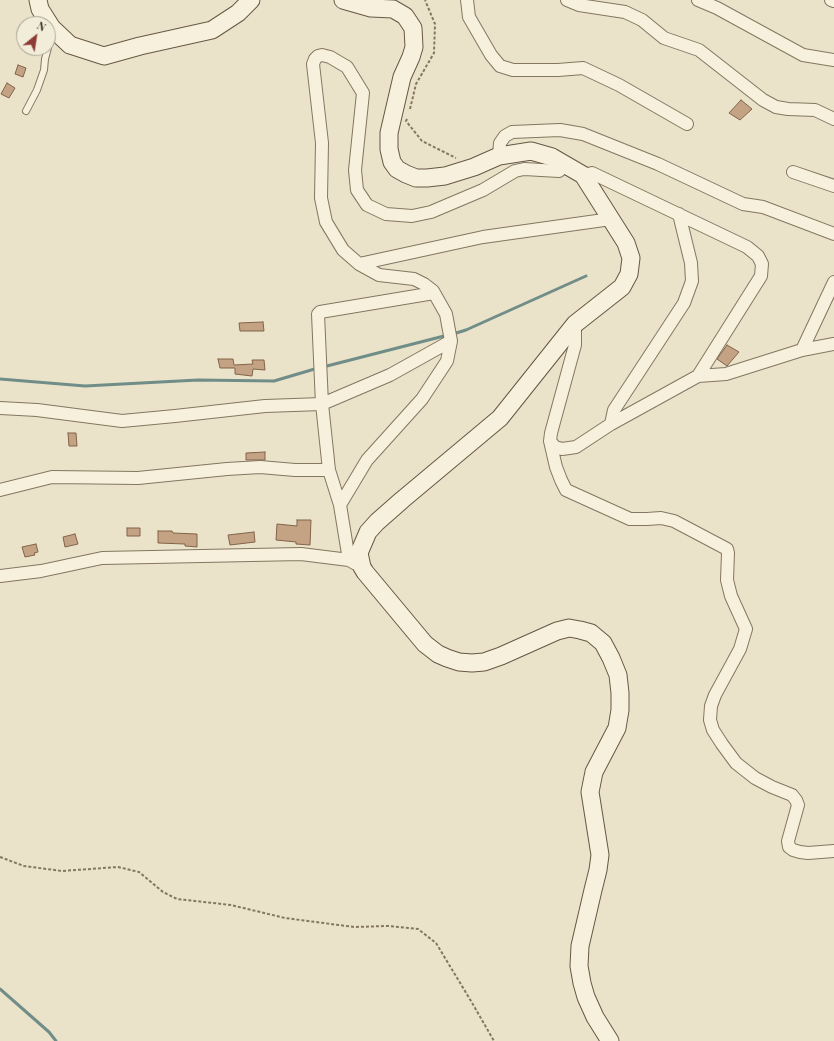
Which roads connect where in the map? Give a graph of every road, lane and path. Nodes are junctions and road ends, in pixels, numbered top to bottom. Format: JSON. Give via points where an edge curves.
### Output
{"nodes":[{"id":1,"x":38,"y":0,"type":"edge"},
{"id":2,"x":251,"y":0,"type":"edge"},
{"id":3,"x":343,"y":0,"type":"edge"},
{"id":4,"x":425,"y":0,"type":"edge"},
{"id":5,"x":467,"y":0,"type":"edge"},
{"id":6,"x":567,"y":0,"type":"edge"},
{"id":7,"x":698,"y":0,"type":"edge"},
{"id":8,"x":831,"y":0,"type":"edge"},
{"id":9,"x":834,"y":2,"type":"edge"},
{"id":10,"x":44,"y":16,"type":"edge"},
{"id":11,"x":56,"y":32,"type":"edge"},
{"id":12,"x":46,"y":56,"type":"edge"},
{"id":13,"x":834,"y":60,"type":"edge"},
{"id":14,"x":26,"y":111,"type":"dead end"},
{"id":15,"x":834,"y":118,"type":"edge"},
{"id":16,"x":687,"y":124,"type":"dead end"},
{"id":17,"x":499,"y":156,"type":"junction"},
{"id":18,"x":565,"y":164,"type":"junction"},
{"id":19,"x":474,"y":167,"type":"junction"},
{"id":20,"x":793,"y":172,"type":"dead end"},
{"id":21,"x":583,"y":175,"type":"junction"},
{"id":22,"x":834,"y":186,"type":"edge"},
{"id":23,"x":679,"y":214,"type":"junction"},
{"id":24,"x":611,"y":219,"type":"junction"},
{"id":25,"x":834,"y":234,"type":"edge"},
{"id":26,"x":359,"y":264,"type":"junction"},
{"id":27,"x":834,"y":282,"type":"edge"},
{"id":28,"x":434,"y":293,"type":"junction"},
{"id":29,"x":575,"y":324,"type":"junction"},
{"id":30,"x":451,"y":341,"type":"junction"},
{"id":31,"x":834,"y":344,"type":"edge"},
{"id":32,"x":802,"y":350,"type":"junction"},
{"id":33,"x":698,"y":376,"type":"junction"},
{"id":34,"x":322,"y":404,"type":"junction"},
{"id":35,"x":0,"y":408,"type":"edge"},
{"id":36,"x":611,"y":424,"type":"junction"},
{"id":37,"x":550,"y":441,"type":"junction"},
{"id":38,"x":330,"y":470,"type":"junction"},
{"id":39,"x":0,"y":490,"type":"edge"},
{"id":40,"x":340,"y":505,"type":"junction"},
{"id":41,"x":355,"y":564,"type":"junction"},
{"id":42,"x":0,"y":576,"type":"edge"},
{"id":43,"x":834,"y":851,"type":"edge"},
{"id":44,"x":0,"y":857,"type":"edge"},
{"id":45,"x":494,"y":1041,"type":"edge"},
{"id":46,"x":610,"y":1041,"type":"edge"}],
"edges":[{"from":1,"to":10,"type":"main road"},
{"from":2,"to":11,"type":"main road","via":[[238,14],[212,30],[104,56],[70,46]]},
{"from":3,"to":19,"type":"main road","via":[[371,8],[393,9],[406,16],[413,28],[414,47],[402,77],[389,133],[388,149],[397,169],[416,178],[445,176]]},
{"from":4,"to":19,"type":"path","via":[[434,24],[434,53],[416,84],[406,121],[422,141]]},
{"from":5,"to":16,"type":"street","via":[[469,17],[500,66],[512,70],[583,68],[619,85]]},
{"from":6,"to":15,"type":"street","via":[[579,5],[625,12],[642,20],[664,38],[699,50],[763,100],[776,107],[815,110]]},
{"from":7,"to":13,"type":"street","via":[[803,55]]},
{"from":8,"to":9,"type":"street"},
{"from":12,"to":14,"type":"lane","via":[[38,90]]},
{"from":17,"to":18,"type":"main road","via":[[531,151],[552,156]]},
{"from":17,"to":19,"type":"main road"},
{"from":17,"to":25,"type":"street","via":[[500,143],[512,132],[560,130],[583,134],[658,164],[743,204],[763,207]]},
{"from":18,"to":21,"type":"main road"},
{"from":18,"to":26,"type":"street","via":[[559,171],[515,171],[483,190],[431,212],[412,216],[386,214],[367,205],[358,190],[355,170],[363,93],[347,67],[330,57],[318,56],[313,64],[322,144],[321,198],[326,222],[343,250]]},
{"from":20,"to":22,"type":"street"},
{"from":21,"to":23,"type":"street","via":[[592,173]]},
{"from":21,"to":24,"type":"main road"},
{"from":23,"to":33,"type":"street","via":[[747,247],[758,256],[762,264],[761,276]]},
{"from":23,"to":36,"type":"street","via":[[691,263],[692,281],[684,303],[614,410]]},
{"from":24,"to":26,"type":"street","via":[[483,237]]},
{"from":24,"to":29,"type":"main road","via":[[626,243],[631,258],[629,274],[622,287]]},
{"from":26,"to":28,"type":"street","via":[[379,275],[414,280],[424,284]]},
{"from":27,"to":32,"type":"street"},
{"from":28,"to":30,"type":"street","via":[[446,314]]},
{"from":28,"to":34,"type":"street","via":[[320,312],[318,314]]},
{"from":29,"to":37,"type":"street","via":[[575,345]]},
{"from":29,"to":41,"type":"main road","via":[[500,418],[377,522],[368,532]]},
{"from":30,"to":34,"type":"street","via":[[390,375]]},
{"from":30,"to":40,"type":"street","via":[[447,361],[422,399],[367,460]]},
{"from":31,"to":32,"type":"street"},
{"from":32,"to":33,"type":"street","via":[[726,374]]},
{"from":33,"to":36,"type":"street"},
{"from":34,"to":35,"type":"street","via":[[265,406],[122,421]]},
{"from":34,"to":38,"type":"street"},
{"from":36,"to":37,"type":"street","via":[[576,447],[562,449],[555,447]]},
{"from":37,"to":43,"type":"street","via":[[556,467],[566,490],[630,519],[661,518],[674,521],[727,549],[727,580],[731,596],[746,629],[740,649],[711,706],[710,720],[713,730],[736,762],[755,778],[796,800],[798,806],[788,841],[789,847],[808,853]]},
{"from":38,"to":39,"type":"street","via":[[260,467],[138,478],[52,477]]},
{"from":38,"to":40,"type":"street"},
{"from":40,"to":41,"type":"street"},
{"from":41,"to":42,"type":"street","via":[[301,554],[102,558],[40,571]]},
{"from":41,"to":46,"type":"main road","via":[[365,572],[425,644],[438,654],[459,662],[484,662],[569,628],[591,633],[603,643],[618,675],[620,710],[617,728],[594,772],[590,792],[600,855],[580,946],[579,966],[586,997]]},
{"from":44,"to":45,"type":"path","via":[[24,866],[62,871],[118,867],[139,872],[163,892],[177,899],[231,905],[285,918],[354,928],[388,926],[418,929],[436,943]]}]}
